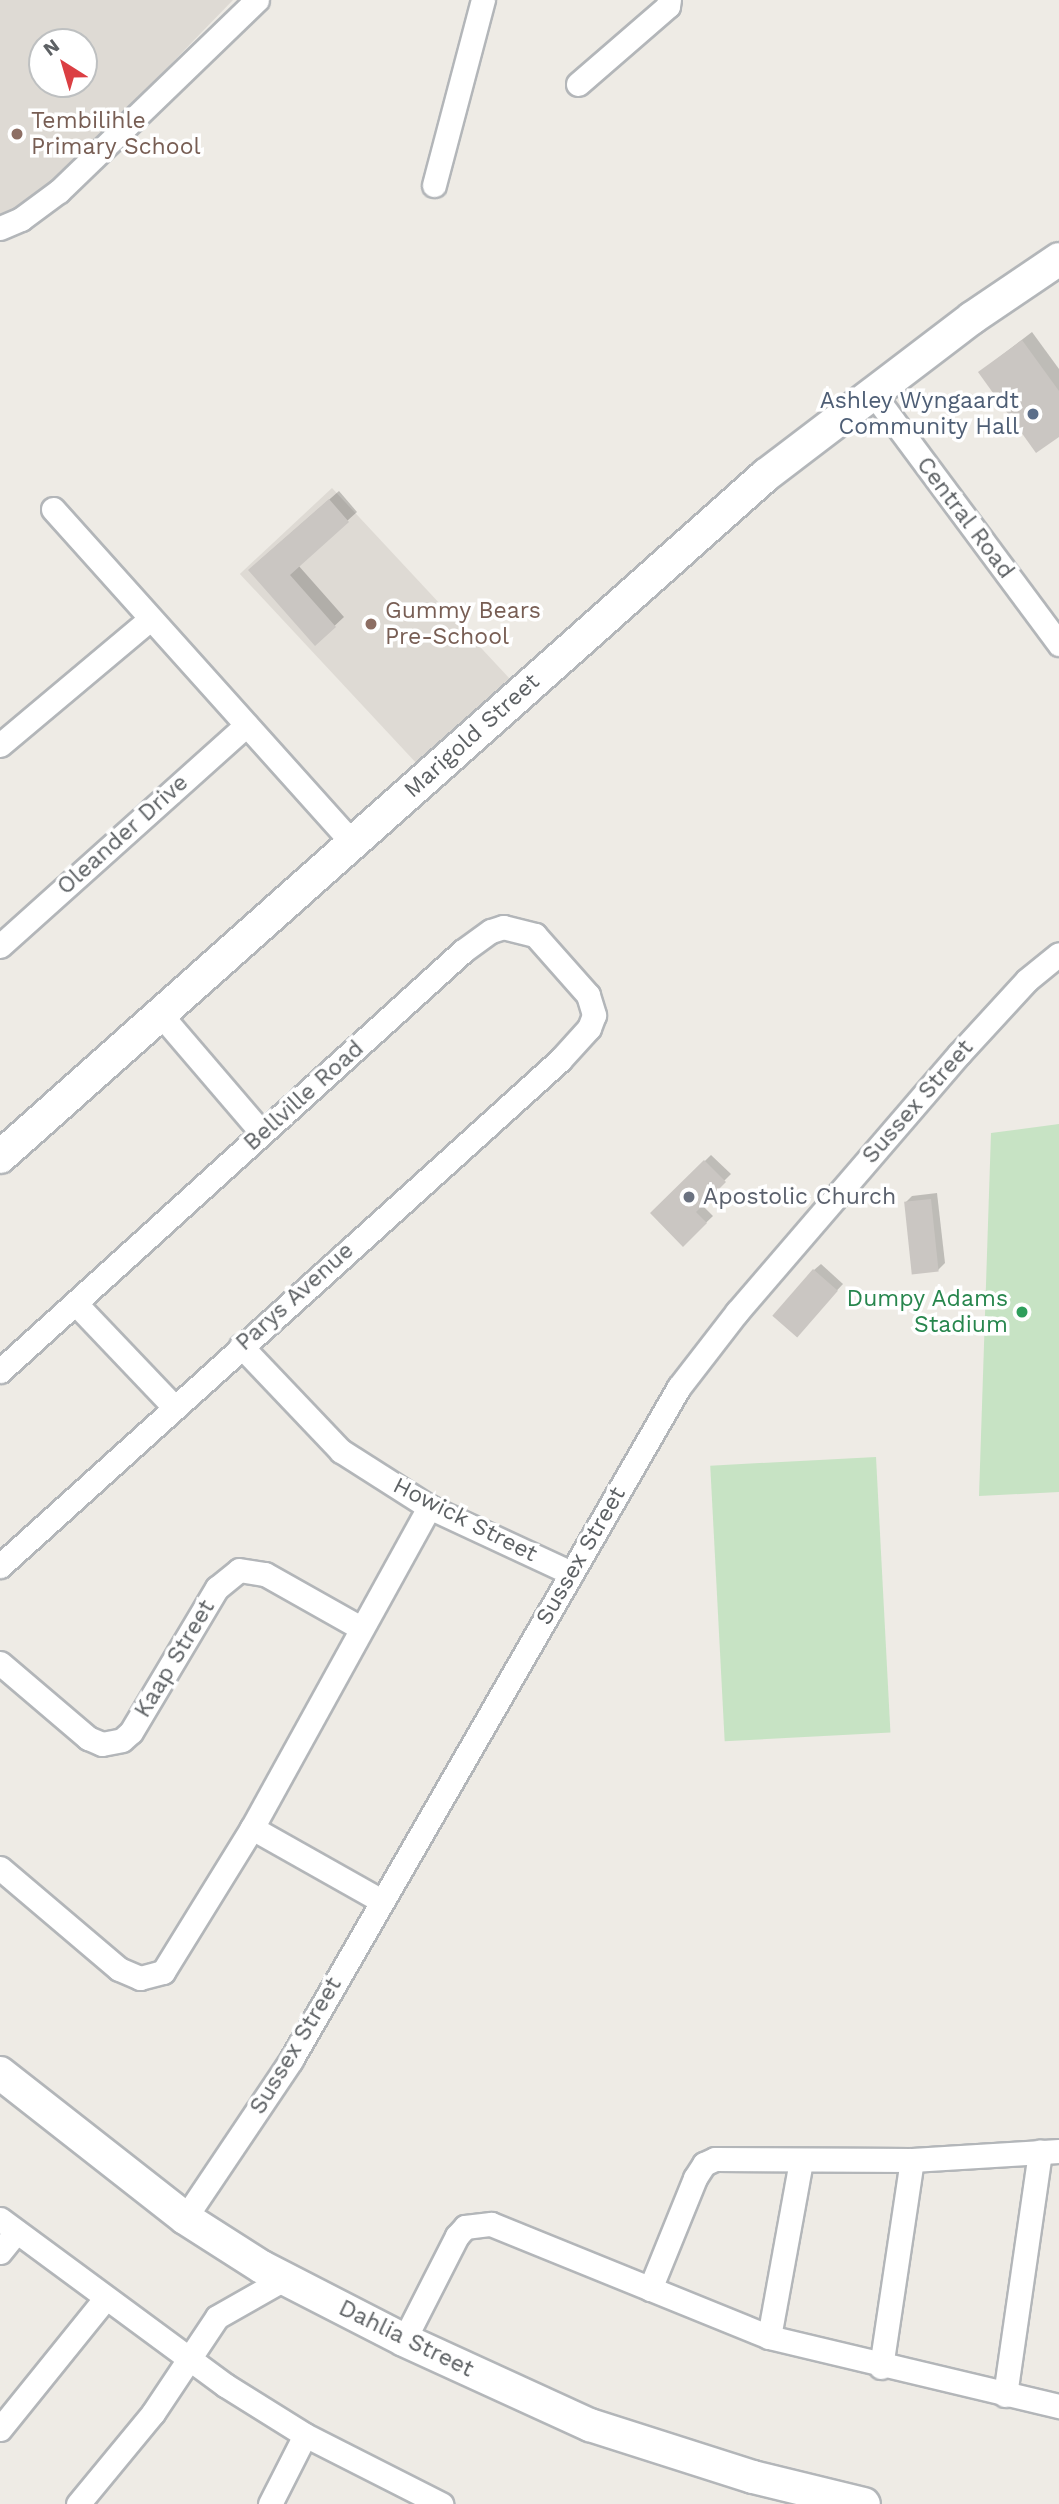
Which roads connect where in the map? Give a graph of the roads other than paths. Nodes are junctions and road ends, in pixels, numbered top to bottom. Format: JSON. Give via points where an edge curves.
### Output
{"nodes":[{"id":1,"x":257,"y":0,"type":"edge"},
{"id":2,"x":483,"y":0,"type":"edge"},
{"id":3,"x":669,"y":0,"type":"edge"},
{"id":4,"x":578,"y":84,"type":"dead end"},
{"id":5,"x":434,"y":185,"type":"dead end"},
{"id":6,"x":0,"y":228,"type":"edge"},
{"id":7,"x":1059,"y":259,"type":"edge"},
{"id":8,"x":872,"y":392,"type":"junction"},
{"id":9,"x":53,"y":509,"type":"dead end"},
{"id":10,"x":149,"y":620,"type":"junction"},
{"id":11,"x":1059,"y":643,"type":"edge"},
{"id":12,"x":246,"y":725,"type":"junction"},
{"id":13,"x":0,"y":745,"type":"edge"},
{"id":14,"x":353,"y":843,"type":"junction"},
{"id":15,"x":0,"y":946,"type":"edge"},
{"id":16,"x":1059,"y":954,"type":"edge"},
{"id":17,"x":162,"y":1015,"type":"junction"},
{"id":18,"x":589,"y":1027,"type":"joint"},
{"id":19,"x":262,"y":1133,"type":"junction"},
{"id":20,"x":2,"y":1149,"type":"edge"},
{"id":21,"x":76,"y":1304,"type":"junction"},
{"id":22,"x":241,"y":1346,"type":"junction"},
{"id":23,"x":0,"y":1371,"type":"edge"},
{"id":24,"x":173,"y":1406,"type":"junction"},
{"id":25,"x":429,"y":1507,"type":"junction"},
{"id":26,"x":0,"y":1566,"type":"edge"},
{"id":27,"x":570,"y":1573,"type":"junction"},
{"id":28,"x":361,"y":1628,"type":"junction"},
{"id":29,"x":0,"y":1663,"type":"edge"},
{"id":30,"x":252,"y":1828,"type":"junction"},
{"id":31,"x":0,"y":1868,"type":"edge"},
{"id":32,"x":380,"y":1900,"type":"junction"},
{"id":33,"x":0,"y":2073,"type":"edge"},
{"id":34,"x":1050,"y":2152,"type":"edge"},
{"id":35,"x":800,"y":2161,"type":"junction"},
{"id":36,"x":912,"y":2161,"type":"junction"},
{"id":37,"x":185,"y":2218,"type":"junction"},
{"id":38,"x":8,"y":2225,"type":"edge"},
{"id":39,"x":0,"y":2252,"type":"edge"},
{"id":40,"x":284,"y":2278,"type":"junction"},
{"id":41,"x":650,"y":2289,"type":"junction"},
{"id":42,"x":105,"y":2299,"type":"junction"},
{"id":43,"x":769,"y":2337,"type":"junction"},
{"id":44,"x":404,"y":2340,"type":"junction"},
{"id":45,"x":187,"y":2360,"type":"junction"},
{"id":46,"x":881,"y":2367,"type":"junction"},
{"id":47,"x":1005,"y":2395,"type":"junction"},
{"id":48,"x":1059,"y":2406,"type":"edge"},
{"id":49,"x":0,"y":2429,"type":"edge"},
{"id":50,"x":305,"y":2435,"type":"junction"},
{"id":51,"x":405,"y":2497,"type":"edge"},
{"id":52,"x":78,"y":2504,"type":"edge"},
{"id":53,"x":270,"y":2504,"type":"edge"},
{"id":54,"x":441,"y":2504,"type":"edge"},
{"id":55,"x":864,"y":2504,"type":"edge"}],
"edges":[{"from":1,"to":6,"type":"street","via":[[59,191],[21,219]]},
{"from":2,"to":5,"type":"street"},
{"from":3,"to":4,"type":"street","via":[[668,6]]},
{"from":7,"to":8,"type":"street","name":"Marigold Street"},
{"from":8,"to":11,"type":"street","name":"Central Road"},
{"from":8,"to":14,"type":"street","name":"Marigold Street","via":[[765,475]]},
{"from":9,"to":10,"type":"street"},
{"from":10,"to":12,"type":"street"},
{"from":10,"to":13,"type":"street"},
{"from":12,"to":14,"type":"street"},
{"from":12,"to":15,"type":"street","name":"Oleander Drive"},
{"from":14,"to":17,"type":"street","name":"Marigold Street"},
{"from":16,"to":27,"type":"street","name":"Sussex Street","via":[[989,1020],[702,1354]]},
{"from":17,"to":19,"type":"street"},
{"from":17,"to":20,"type":"street","name":"Marigold Street"},
{"from":18,"to":19,"type":"street","name":"Bellville Road","via":[[592,1004],[579,981],[536,935],[503,927],[463,951]]},
{"from":18,"to":22,"type":"street","name":"Parys Avenue","via":[[560,1060]]},
{"from":19,"to":21,"type":"street","name":"Bellville Road"},
{"from":21,"to":23,"type":"street","name":"Bellville Road"},
{"from":21,"to":24,"type":"street"},
{"from":22,"to":24,"type":"street","name":"Parys Avenue"},
{"from":22,"to":25,"type":"street","name":"Howick Street","via":[[341,1451]]},
{"from":24,"to":26,"type":"street","name":"Parys Avenue"},
{"from":25,"to":27,"type":"street","name":"Howick Street"},
{"from":25,"to":28,"type":"street"},
{"from":27,"to":32,"type":"street","name":"Sussex Street"},
{"from":28,"to":29,"type":"street","name":"Kaap Street","via":[[265,1574],[239,1570],[218,1588],[131,1732],[122,1740],[102,1744],[88,1738]]},
{"from":28,"to":30,"type":"street"},
{"from":30,"to":31,"type":"street","via":[[174,1958],[163,1972],[140,1978],[119,1969]]},
{"from":30,"to":32,"type":"street"},
{"from":32,"to":37,"type":"street","name":"Sussex Street","via":[[291,2060]]},
{"from":33,"to":37,"type":"street","name":"Dahlia Street"},
{"from":34,"to":36,"type":"street"},
{"from":34,"to":47,"type":"street"},
{"from":35,"to":36,"type":"street"},
{"from":35,"to":41,"type":"street","via":[[727,2158],[704,2164]]},
{"from":35,"to":43,"type":"street"},
{"from":36,"to":46,"type":"street"},
{"from":37,"to":40,"type":"street","name":"Dahlia Street"},
{"from":38,"to":39,"type":"street"},
{"from":38,"to":42,"type":"street"},
{"from":40,"to":44,"type":"street","name":"Dahlia Street"},
{"from":40,"to":45,"type":"street","via":[[216,2317]]},
{"from":41,"to":43,"type":"street"},
{"from":41,"to":44,"type":"street","via":[[478,2222],[457,2235]]},
{"from":42,"to":45,"type":"street"},
{"from":42,"to":49,"type":"street"},
{"from":43,"to":46,"type":"street"},
{"from":44,"to":55,"type":"street","name":"Dahlia Street","via":[[590,2425],[753,2477]]},
{"from":45,"to":50,"type":"street"},
{"from":45,"to":52,"type":"street","via":[[153,2413]]},
{"from":46,"to":47,"type":"street"},
{"from":47,"to":48,"type":"street"},
{"from":50,"to":51,"type":"street"},
{"from":50,"to":53,"type":"street"},
{"from":51,"to":54,"type":"street"}]}
